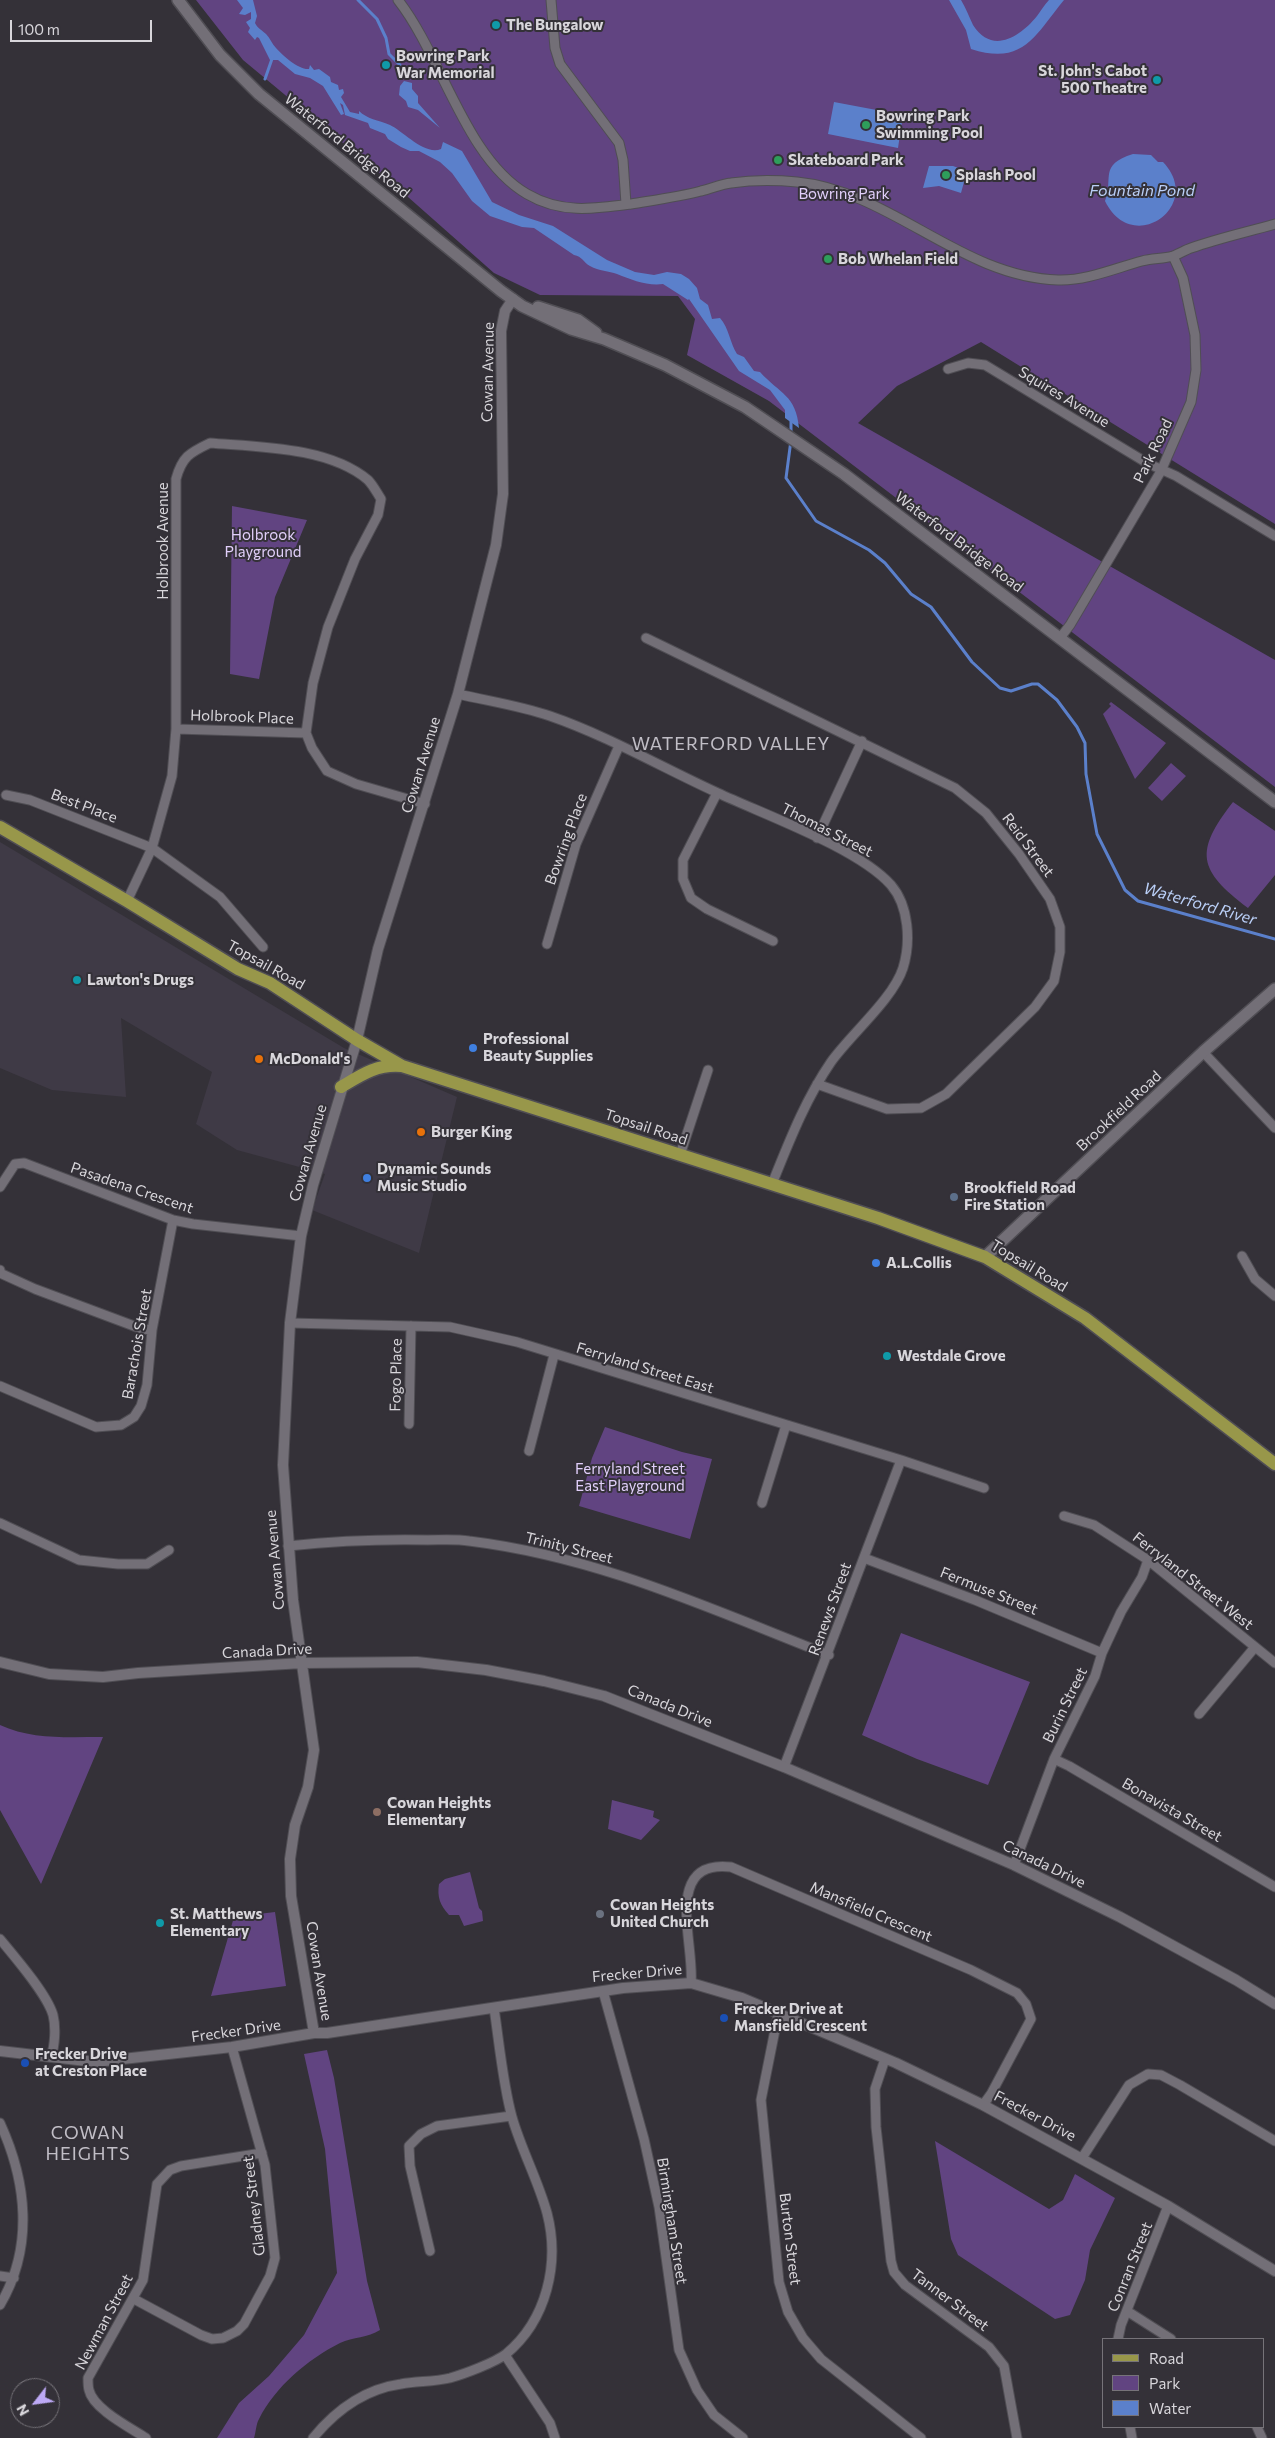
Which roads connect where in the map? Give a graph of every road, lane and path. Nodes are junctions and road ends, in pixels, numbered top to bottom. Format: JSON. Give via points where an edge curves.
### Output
{"nodes":[{"id":1,"x":178,"y":0,"type":"edge"},
{"id":2,"x":398,"y":0,"type":"edge"},
{"id":3,"x":551,"y":0,"type":"edge"},
{"id":4,"x":630,"y":204,"type":"junction"},
{"id":5,"x":1275,"y":224,"type":"edge"},
{"id":6,"x":1173,"y":256,"type":"junction"},
{"id":7,"x":513,"y":299,"type":"junction"},
{"id":8,"x":948,"y":369,"type":"dead end"},
{"id":9,"x":1162,"y":470,"type":"junction"},
{"id":10,"x":1275,"y":536,"type":"edge"},
{"id":11,"x":646,"y":638,"type":"dead end"},
{"id":12,"x":1060,"y":638,"type":"junction"},
{"id":13,"x":458,"y":694,"type":"junction"},
{"id":14,"x":176,"y":729,"type":"junction"},
{"id":15,"x":306,"y":733,"type":"junction"},
{"id":16,"x":862,"y":741,"type":"junction"},
{"id":17,"x":619,"y":746,"type":"junction"},
{"id":18,"x":717,"y":792,"type":"junction"},
{"id":19,"x":6,"y":795,"type":"dead end"},
{"id":20,"x":1275,"y":802,"type":"edge"},
{"id":21,"x":425,"y":804,"type":"junction"},
{"id":22,"x":0,"y":827,"type":"edge"},
{"id":23,"x":817,"y":838,"type":"junction"},
{"id":24,"x":152,"y":848,"type":"junction"},
{"id":25,"x":127,"y":901,"type":"junction"},
{"id":26,"x":773,"y":940,"type":"dead end"},
{"id":27,"x":548,"y":944,"type":"dead end"},
{"id":28,"x":263,"y":947,"type":"dead end"},
{"id":29,"x":1275,"y":989,"type":"edge"},
{"id":30,"x":357,"y":1040,"type":"junction"},
{"id":31,"x":1203,"y":1052,"type":"junction"},
{"id":32,"x":402,"y":1066,"type":"junction"},
{"id":33,"x":708,"y":1070,"type":"dead end"},
{"id":34,"x":817,"y":1084,"type":"junction"},
{"id":35,"x":341,"y":1087,"type":"junction"},
{"id":36,"x":1275,"y":1128,"type":"edge"},
{"id":37,"x":680,"y":1155,"type":"junction"},
{"id":38,"x":772,"y":1184,"type":"junction"},
{"id":39,"x":0,"y":1187,"type":"edge"},
{"id":40,"x":173,"y":1220,"type":"junction"},
{"id":41,"x":301,"y":1236,"type":"junction"},
{"id":42,"x":985,"y":1256,"type":"junction"},
{"id":43,"x":1242,"y":1256,"type":"dead end"},
{"id":44,"x":0,"y":1270,"type":"edge"},
{"id":45,"x":1275,"y":1296,"type":"edge"},
{"id":46,"x":290,"y":1323,"type":"junction"},
{"id":47,"x":411,"y":1326,"type":"junction"},
{"id":48,"x":152,"y":1330,"type":"junction"},
{"id":49,"x":554,"y":1355,"type":"junction"},
{"id":50,"x":0,"y":1386,"type":"edge"},
{"id":51,"x":409,"y":1424,"type":"dead end"},
{"id":52,"x":786,"y":1425,"type":"junction"},
{"id":53,"x":529,"y":1451,"type":"dead end"},
{"id":54,"x":902,"y":1460,"type":"junction"},
{"id":55,"x":1275,"y":1464,"type":"edge"},
{"id":56,"x":984,"y":1488,"type":"dead end"},
{"id":57,"x":762,"y":1503,"type":"dead end"},
{"id":58,"x":1064,"y":1516,"type":"dead end"},
{"id":59,"x":1,"y":1527,"type":"edge"},
{"id":60,"x":288,"y":1546,"type":"junction"},
{"id":61,"x":169,"y":1550,"type":"dead end"},
{"id":62,"x":864,"y":1558,"type":"junction"},
{"id":63,"x":1148,"y":1560,"type":"junction"},
{"id":64,"x":1255,"y":1647,"type":"junction"},
{"id":65,"x":1102,"y":1653,"type":"junction"},
{"id":66,"x":828,"y":1655,"type":"junction"},
{"id":67,"x":0,"y":1662,"type":"edge"},
{"id":68,"x":1275,"y":1662,"type":"edge"},
{"id":69,"x":302,"y":1663,"type":"junction"},
{"id":70,"x":1198,"y":1714,"type":"dead end"},
{"id":71,"x":1054,"y":1759,"type":"junction"},
{"id":72,"x":784,"y":1767,"type":"junction"},
{"id":73,"x":1014,"y":1865,"type":"junction"},
{"id":74,"x":1275,"y":1887,"type":"edge"},
{"id":75,"x":0,"y":1939,"type":"edge"},
{"id":76,"x":691,"y":1983,"type":"junction"},
{"id":77,"x":603,"y":1991,"type":"junction"},
{"id":78,"x":1275,"y":2004,"type":"edge"},
{"id":79,"x":494,"y":2008,"type":"junction"},
{"id":80,"x":778,"y":2015,"type":"junction"},
{"id":81,"x":314,"y":2033,"type":"junction"},
{"id":82,"x":232,"y":2048,"type":"junction"},
{"id":83,"x":0,"y":2051,"type":"edge"},
{"id":84,"x":51,"y":2057,"type":"junction"},
{"id":85,"x":885,"y":2059,"type":"junction"},
{"id":86,"x":983,"y":2105,"type":"junction"},
{"id":87,"x":511,"y":2116,"type":"junction"},
{"id":88,"x":0,"y":2123,"type":"edge"},
{"id":89,"x":3,"y":2136,"type":"edge"},
{"id":90,"x":1275,"y":2140,"type":"edge"},
{"id":91,"x":262,"y":2154,"type":"junction"},
{"id":92,"x":1082,"y":2158,"type":"junction"},
{"id":93,"x":1168,"y":2206,"type":"junction"},
{"id":94,"x":430,"y":2251,"type":"dead end"},
{"id":95,"x":1275,"y":2271,"type":"edge"},
{"id":96,"x":0,"y":2276,"type":"edge"},
{"id":97,"x":14,"y":2278,"type":"junction"},
{"id":98,"x":134,"y":2298,"type":"junction"},
{"id":99,"x":0,"y":2305,"type":"edge"},
{"id":100,"x":1127,"y":2312,"type":"junction"},
{"id":101,"x":1118,"y":2338,"type":"edge"},
{"id":102,"x":1169,"y":2338,"type":"edge"},
{"id":103,"x":505,"y":2355,"type":"junction"},
{"id":104,"x":146,"y":2438,"type":"edge"},
{"id":105,"x":313,"y":2438,"type":"edge"},
{"id":106,"x":555,"y":2438,"type":"edge"},
{"id":107,"x":743,"y":2438,"type":"edge"},
{"id":108,"x":921,"y":2438,"type":"edge"},
{"id":109,"x":1017,"y":2438,"type":"edge"}],
"edges":[{"from":1,"to":7,"type":"main road","name":"Waterford Bridge Road","via":[[220,55],[259,94]]},
{"from":2,"to":4,"type":"street","via":[[494,168],[526,194],[545,203],[574,210]]},
{"from":3,"to":4,"type":"street","via":[[554,48],[560,64],[619,143]]},
{"from":4,"to":6,"type":"street","via":[[672,198],[728,183],[791,182],[822,186],[864,202],[982,262],[1033,278],[1062,280]]},
{"from":5,"to":6,"type":"street","via":[[1189,248]]},
{"from":6,"to":9,"type":"street","name":"Park Road","via":[[1182,278],[1193,326],[1196,370],[1191,402]]},
{"from":7,"to":12,"type":"main road","name":"Waterford Bridge Road","via":[[578,320],[604,339],[680,372],[745,407],[844,474]]},
{"from":7,"to":13,"type":"street","name":"Cowan Avenue","via":[[505,311],[501,331],[503,494],[500,518]]},
{"from":8,"to":9,"type":"street","name":"Squires Avenue","via":[[968,363],[985,365]]},
{"from":9,"to":10,"type":"street","name":"Squires Avenue"},
{"from":9,"to":12,"type":"street","name":"Park Road"},
{"from":11,"to":16,"type":"street","name":"Reid Street"},
{"from":12,"to":20,"type":"main road","name":"Waterford Bridge Road"},
{"from":13,"to":17,"type":"street","name":"Thomas Street","via":[[550,716]]},
{"from":13,"to":21,"type":"street","name":"Cowan Avenue"},
{"from":14,"to":15,"type":"street","name":"Holbrook Place"},
{"from":14,"to":15,"type":"street","name":"Holbrook Avenue","via":[[176,479],[181,461],[210,443],[316,455],[354,470],[370,481],[381,499],[378,515],[355,559],[328,627],[313,683]]},
{"from":14,"to":24,"type":"street","name":"Holbrook Avenue","via":[[172,776]]},
{"from":15,"to":21,"type":"street","via":[[327,771],[356,784]]},
{"from":16,"to":23,"type":"street"},
{"from":16,"to":34,"type":"street","name":"Reid Street","via":[[955,788],[986,813],[1050,898],[1060,927],[1060,952],[1054,981],[1035,1007],[946,1094],[921,1108],[886,1108]]},
{"from":17,"to":18,"type":"street","name":"Thomas Street"},
{"from":17,"to":27,"type":"street","name":"Bowring Place","via":[[579,836]]},
{"from":18,"to":23,"type":"street","name":"Thomas Street"},
{"from":18,"to":26,"type":"street","via":[[684,860],[683,878],[691,898]]},
{"from":19,"to":24,"type":"street","name":"Best Place","via":[[30,800]]},
{"from":21,"to":30,"type":"street","name":"Cowan Avenue","via":[[378,949]]},
{"from":22,"to":25,"type":"main road","name":"Topsail Road"},
{"from":23,"to":34,"type":"street","name":"Thomas Street","via":[[874,869],[892,886],[903,906],[907,926],[903,968],[891,991],[849,1039]]},
{"from":24,"to":25,"type":"street","name":"Holbrook Avenue"},
{"from":24,"to":28,"type":"street","name":"Best Place","via":[[220,897]]},
{"from":25,"to":30,"type":"main road","name":"Topsail Road","via":[[238,970],[270,983]]},
{"from":29,"to":31,"type":"main road","name":"Brookfield Road"},
{"from":30,"to":32,"type":"main road","name":"Topsail Road"},
{"from":30,"to":35,"type":"street","name":"Cowan Avenue"},
{"from":31,"to":36,"type":"street"},
{"from":31,"to":42,"type":"main road","name":"Brookfield Road"},
{"from":32,"to":35,"type":"main road","via":[[381,1066]]},
{"from":32,"to":37,"type":"main road","name":"Topsail Road"},
{"from":33,"to":37,"type":"street"},
{"from":34,"to":38,"type":"street","name":"Thomas Street","via":[[798,1120]]},
{"from":35,"to":41,"type":"street","name":"Cowan Avenue"},
{"from":37,"to":38,"type":"main road","name":"Topsail Road"},
{"from":38,"to":42,"type":"main road","name":"Topsail Road"},
{"from":39,"to":40,"type":"street","name":"Pasadena Crescent","via":[[15,1164],[24,1162]]},
{"from":40,"to":41,"type":"street","name":"Pasadena Crescent"},
{"from":40,"to":48,"type":"street","name":"Barachois Street"},
{"from":41,"to":46,"type":"street","name":"Cowan Avenue"},
{"from":42,"to":55,"type":"main road","name":"Topsail Road","via":[[1085,1318]]},
{"from":43,"to":45,"type":"street","via":[[1255,1279]]},
{"from":44,"to":48,"type":"street","via":[[0,1273],[35,1289]]},
{"from":46,"to":47,"type":"street","name":"Ferryland Street East"},
{"from":46,"to":60,"type":"street","name":"Cowan Avenue","via":[[283,1465]]},
{"from":47,"to":49,"type":"street","name":"Ferryland Street East","via":[[450,1327],[517,1342]]},
{"from":47,"to":51,"type":"street","name":"Fogo Place"},
{"from":48,"to":50,"type":"street","name":"Barachois Street","via":[[147,1385],[141,1406],[134,1417],[121,1426],[96,1427]]},
{"from":49,"to":52,"type":"street","name":"Ferryland Street East"},
{"from":49,"to":53,"type":"street"},
{"from":52,"to":54,"type":"street","name":"Ferryland Street East"},
{"from":52,"to":57,"type":"street"},
{"from":54,"to":56,"type":"street","name":"Ferryland Street East"},
{"from":54,"to":62,"type":"street","name":"Renews Street"},
{"from":58,"to":63,"type":"street","name":"Ferryland Street West","via":[[1094,1526]]},
{"from":59,"to":61,"type":"street","via":[[79,1560],[147,1564]]},
{"from":60,"to":66,"type":"street","name":"Trinity Street","via":[[381,1539],[468,1541],[555,1556],[668,1590]]},
{"from":60,"to":69,"type":"street","name":"Cowan Avenue"},
{"from":62,"to":65,"type":"street","name":"Fermuse Street"},
{"from":62,"to":66,"type":"street","name":"Renews Street"},
{"from":63,"to":64,"type":"street","name":"Ferryland Street West"},
{"from":63,"to":65,"type":"street","name":"Burin Street"},
{"from":64,"to":68,"type":"street","name":"Ferryland Street West"},
{"from":64,"to":70,"type":"street"},
{"from":65,"to":71,"type":"street","name":"Burin Street","via":[[1095,1676]]},
{"from":66,"to":72,"type":"street","name":"Renews Street"},
{"from":67,"to":69,"type":"street","name":"Canada Drive","via":[[50,1674],[102,1677]]},
{"from":69,"to":72,"type":"street","name":"Canada Drive","via":[[417,1662],[544,1681],[604,1696]]},
{"from":69,"to":81,"type":"street","name":"Cowan Avenue","via":[[314,1750],[308,1788],[296,1825],[290,1868],[291,1896]]},
{"from":71,"to":73,"type":"street","name":"Burin Street"},
{"from":71,"to":74,"type":"street","name":"Bonavista Street"},
{"from":72,"to":73,"type":"street","name":"Canada Drive"},
{"from":73,"to":78,"type":"street","name":"Canada Drive","via":[[1120,1917]]},
{"from":75,"to":84,"type":"street","via":[[50,2008],[54,2048]]},
{"from":76,"to":77,"type":"street","name":"Frecker Drive"},
{"from":76,"to":80,"type":"street","name":"Frecker Drive","via":[[742,1998]]},
{"from":76,"to":86,"type":"street","name":"Mansfield Crescent","via":[[685,1906],[692,1882],[703,1869],[716,1865],[731,1867],[971,1970],[1017,1993],[1026,2004],[1031,2019]]},
{"from":77,"to":79,"type":"street","name":"Frecker Drive"},
{"from":77,"to":107,"type":"street","name":"Birmingham Street","via":[[644,2139],[659,2208],[679,2350],[697,2390],[714,2415]]},
{"from":79,"to":81,"type":"street","name":"Frecker Drive"},
{"from":79,"to":87,"type":"street"},
{"from":80,"to":85,"type":"street","name":"Frecker Drive"},
{"from":80,"to":108,"type":"street","name":"Burton Street","via":[[761,2100],[779,2282],[788,2312],[803,2338],[821,2359]]},
{"from":81,"to":82,"type":"street","name":"Frecker Drive"},
{"from":82,"to":84,"type":"street","name":"Frecker Drive","via":[[95,2062]]},
{"from":82,"to":91,"type":"street","name":"Gladney Street"},
{"from":83,"to":84,"type":"street","name":"Frecker Drive"},
{"from":85,"to":86,"type":"street","name":"Frecker Drive"},
{"from":85,"to":109,"type":"street","name":"Tanner Street","via":[[875,2089],[876,2127],[894,2272],[905,2285],[989,2347],[1004,2366]]},
{"from":86,"to":92,"type":"street","name":"Frecker Drive"},
{"from":87,"to":94,"type":"street","via":[[437,2126],[421,2134],[409,2146],[410,2166]]},
{"from":87,"to":103,"type":"street","via":[[547,2212],[553,2244],[551,2276],[542,2303],[527,2331]]},
{"from":88,"to":89,"type":"street"},
{"from":89,"to":97,"type":"street","via":[[21,2183],[24,2219]]},
{"from":90,"to":92,"type":"street","via":[[1161,2075],[1148,2074],[1129,2085]]},
{"from":91,"to":98,"type":"street","name":"Newman Street","via":[[181,2166],[160,2179],[154,2195],[145,2270]]},
{"from":91,"to":98,"type":"street","name":"Gladney Street","via":[[275,2258],[270,2276],[241,2327],[228,2337],[206,2338]]},
{"from":92,"to":93,"type":"street","name":"Frecker Drive"},
{"from":93,"to":95,"type":"street","name":"Frecker Drive"},
{"from":93,"to":100,"type":"street","name":"Conran Street"},
{"from":96,"to":97,"type":"street"},
{"from":97,"to":99,"type":"street"},
{"from":98,"to":104,"type":"street","name":"Newman Street","via":[[88,2378],[88,2390],[108,2414]]},
{"from":100,"to":101,"type":"street","name":"Conran Street"},
{"from":100,"to":102,"type":"street"},
{"from":103,"to":105,"type":"street","via":[[450,2378],[399,2384],[368,2393],[336,2413]]},
{"from":103,"to":106,"type":"street","via":[[550,2423]]}]}
